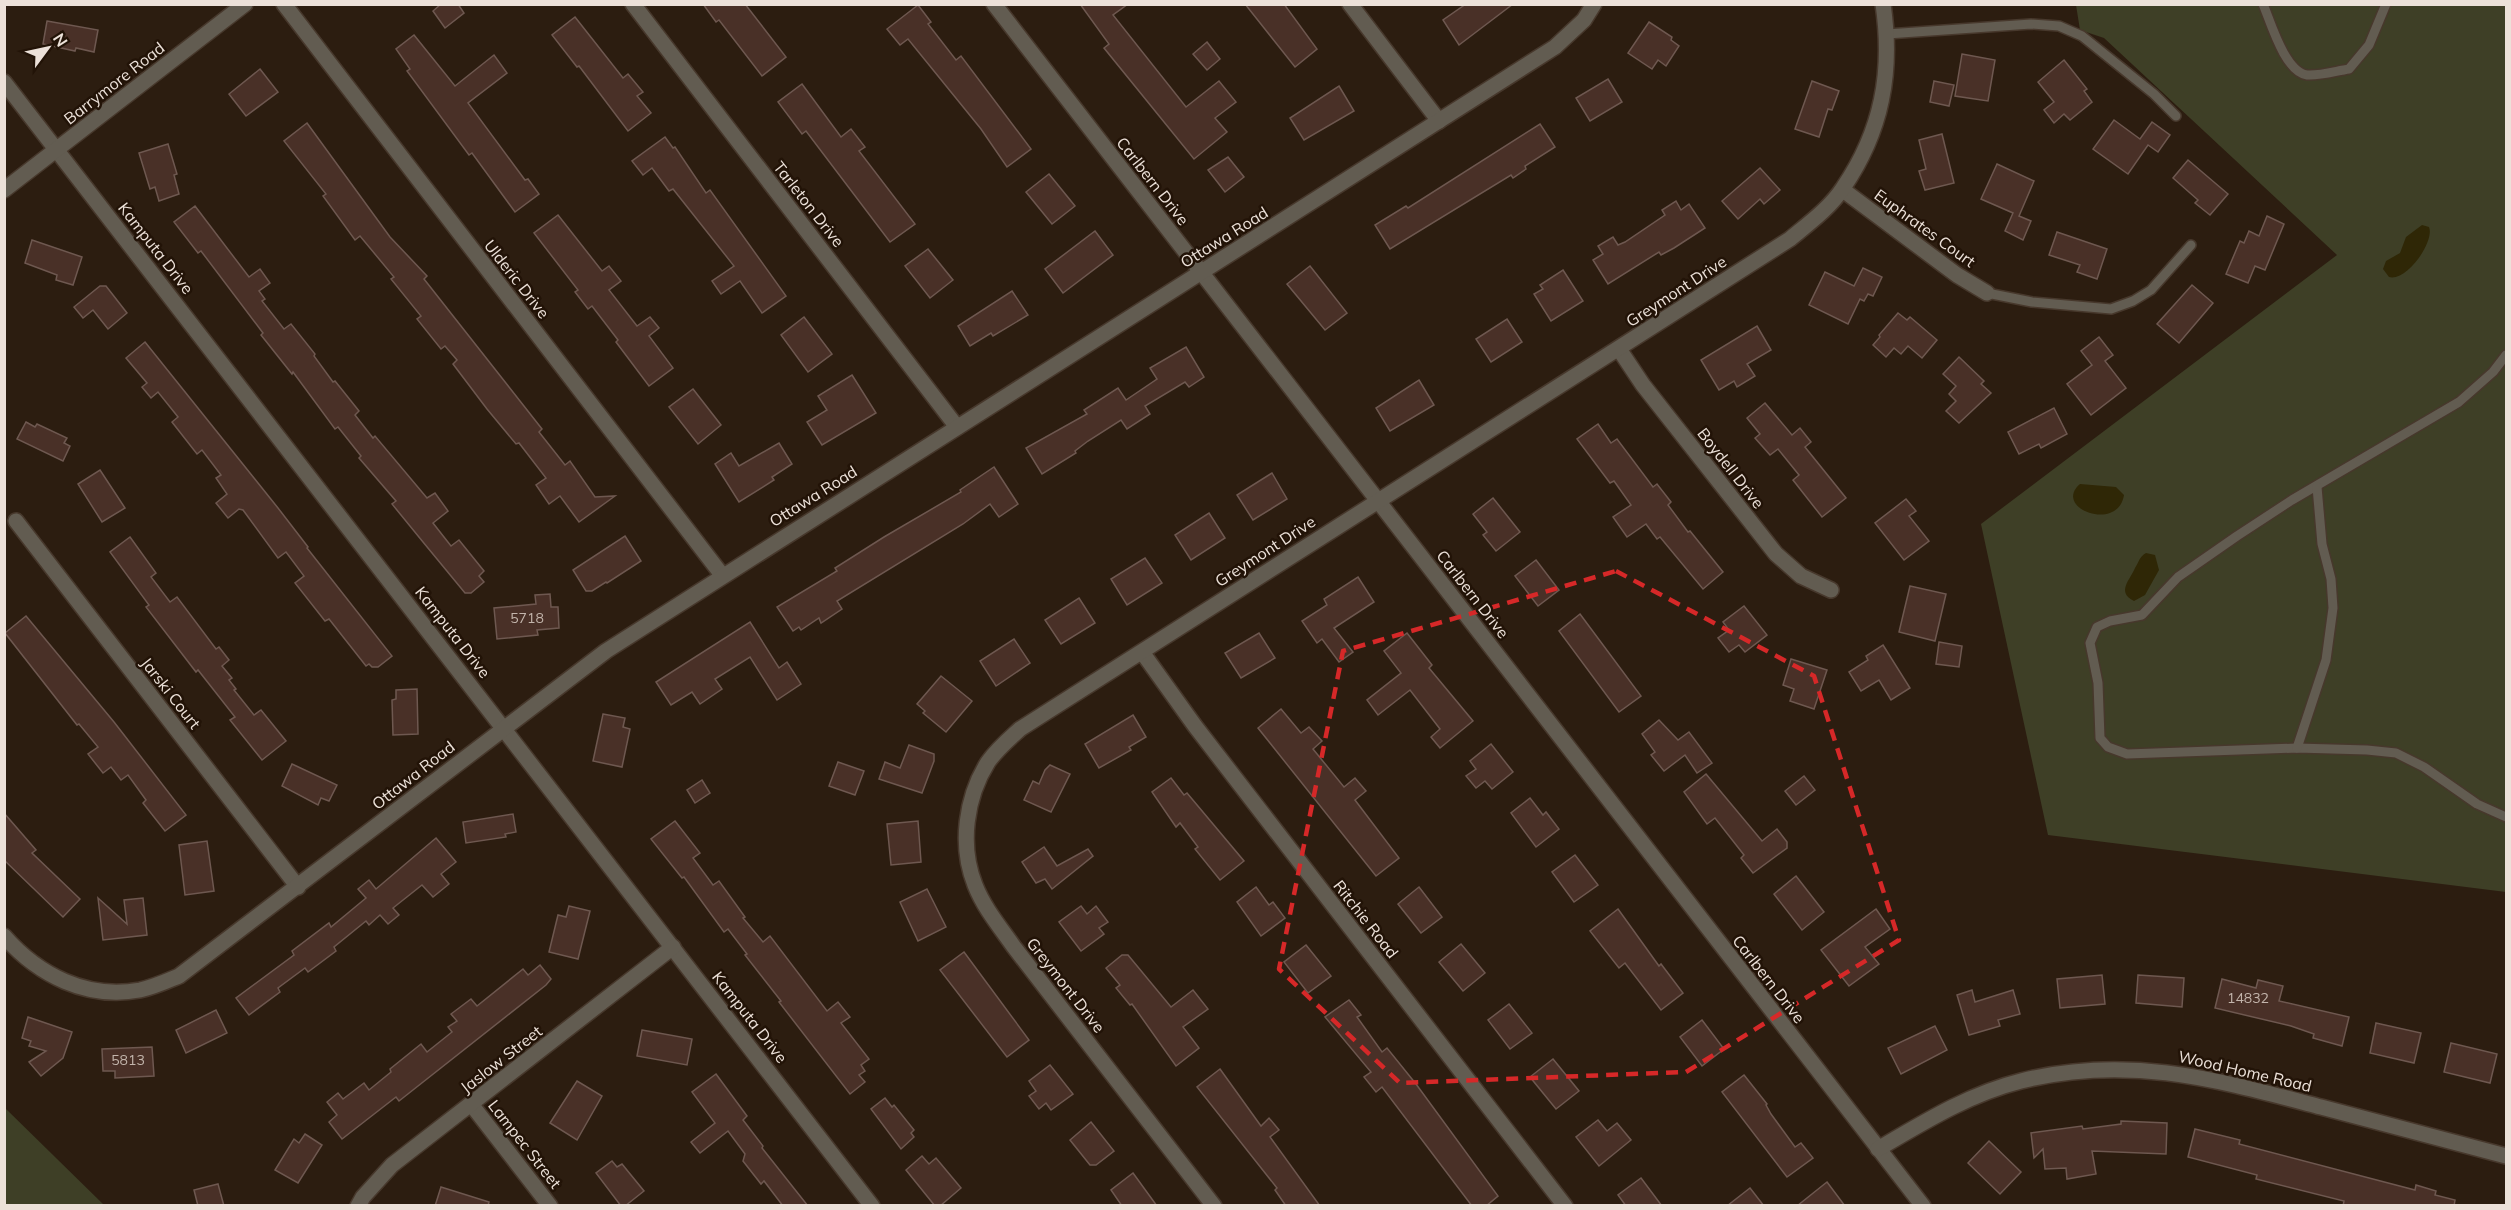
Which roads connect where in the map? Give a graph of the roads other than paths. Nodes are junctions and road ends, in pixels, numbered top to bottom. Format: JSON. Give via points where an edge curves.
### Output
{"nodes":[{"id":1,"x":245,"y":4,"type":"edge"},
{"id":2,"x":284,"y":4,"type":"edge"},
{"id":3,"x":633,"y":4,"type":"edge"},
{"id":4,"x":994,"y":4,"type":"edge"},
{"id":5,"x":1350,"y":4,"type":"edge"},
{"id":6,"x":1594,"y":4,"type":"edge"},
{"id":7,"x":1883,"y":4,"type":"edge"},
{"id":8,"x":2264,"y":4,"type":"edge"},
{"id":9,"x":2386,"y":4,"type":"edge"},
{"id":10,"x":1887,"y":34,"type":"junction"},
{"id":11,"x":4,"y":82,"type":"edge"},
{"id":12,"x":2176,"y":116,"type":"dead end"},
{"id":13,"x":1439,"y":121,"type":"junction"},
{"id":14,"x":57,"y":149,"type":"junction"},
{"id":15,"x":4,"y":190,"type":"edge"},
{"id":16,"x":1843,"y":190,"type":"junction"},
{"id":17,"x":2191,"y":245,"type":"dead end"},
{"id":18,"x":1202,"y":273,"type":"junction"},
{"id":19,"x":1987,"y":293,"type":"joint"},
{"id":20,"x":1619,"y":349,"type":"junction"},
{"id":21,"x":2506,"y":355,"type":"edge"},
{"id":22,"x":957,"y":427,"type":"junction"},
{"id":23,"x":2317,"y":487,"type":"junction"},
{"id":24,"x":1378,"y":501,"type":"junction"},
{"id":25,"x":16,"y":521,"type":"dead end"},
{"id":26,"x":722,"y":575,"type":"junction"},
{"id":27,"x":1831,"y":590,"type":"dead end"},
{"id":28,"x":1142,"y":652,"type":"junction"},
{"id":29,"x":504,"y":728,"type":"junction"},
{"id":30,"x":2296,"y":748,"type":"junction"},
{"id":31,"x":2506,"y":817,"type":"edge"},
{"id":32,"x":298,"y":887,"type":"junction"},
{"id":33,"x":4,"y":936,"type":"edge"},
{"id":34,"x":673,"y":947,"type":"junction"},
{"id":35,"x":471,"y":1104,"type":"junction"},
{"id":36,"x":1878,"y":1149,"type":"junction"},
{"id":37,"x":2506,"y":1156,"type":"edge"},
{"id":38,"x":358,"y":1206,"type":"edge"},
{"id":39,"x":550,"y":1206,"type":"edge"},
{"id":40,"x":872,"y":1206,"type":"edge"},
{"id":41,"x":1214,"y":1206,"type":"edge"},
{"id":42,"x":1565,"y":1206,"type":"edge"},
{"id":43,"x":1923,"y":1206,"type":"edge"}],
"edges":[{"from":1,"to":14,"type":"street","name":"Barrymore Road"},
{"from":2,"to":26,"type":"street","name":"Ulderic Drive"},
{"from":3,"to":22,"type":"street","name":"Tarleton Drive"},
{"from":4,"to":18,"type":"street","name":"Carlbern Drive"},
{"from":5,"to":13,"type":"street"},
{"from":6,"to":13,"type":"street","name":"Ottawa Road","via":[[1563,41]]},
{"from":7,"to":10,"type":"street","name":"Greymont Drive"},
{"from":8,"to":9,"type":"lane","via":[[2288,62],[2309,75],[2349,69],[2369,45]]},
{"from":10,"to":12,"type":"lane","via":[[2031,24],[2059,26],[2082,36]]},
{"from":10,"to":16,"type":"street","name":"Greymont Drive","via":[[1887,73],[1877,120]]},
{"from":11,"to":14,"type":"street","name":"Kamputa Drive"},
{"from":13,"to":18,"type":"street","name":"Ottawa Road"},
{"from":14,"to":15,"type":"street","name":"Barrymore Road"},
{"from":14,"to":29,"type":"street","name":"Kamputa Drive"},
{"from":16,"to":19,"type":"street","name":"Euphrates Court"},
{"from":16,"to":20,"type":"street","name":"Greymont Drive","via":[[1790,239]]},
{"from":17,"to":19,"type":"lane","via":[[2151,290],[2111,309],[2032,302]]},
{"from":18,"to":22,"type":"street","name":"Ottawa Road"},
{"from":18,"to":24,"type":"street","name":"Carlbern Drive"},
{"from":20,"to":24,"type":"street","name":"Greymont Drive"},
{"from":20,"to":27,"type":"street","name":"Boydell Drive","via":[[1776,554],[1801,576]]},
{"from":21,"to":23,"type":"lane","via":[[2459,402]]},
{"from":22,"to":26,"type":"street","name":"Ottawa Road"},
{"from":23,"to":30,"type":"lane","via":[[2333,608],[2326,660]]},
{"from":23,"to":30,"type":"lane","via":[[2178,577],[2142,615],[2097,627],[2090,643],[2098,683],[2100,738],[2108,747],[2127,754]]},
{"from":24,"to":28,"type":"street","name":"Greymont Drive"},
{"from":24,"to":36,"type":"street","name":"Carlbern Drive"},
{"from":25,"to":32,"type":"street","name":"Jarski Court"},
{"from":26,"to":29,"type":"street","name":"Ottawa Road","via":[[606,651]]},
{"from":28,"to":41,"type":"street","name":"Greymont Drive","via":[[1020,729],[1001,746],[974,789],[966,822],[967,855],[974,884],[988,912]]},
{"from":28,"to":42,"type":"street","name":"Ritchie Road","via":[[1194,726]]},
{"from":29,"to":32,"type":"street","name":"Ottawa Road"},
{"from":29,"to":34,"type":"street","name":"Kamputa Drive"},
{"from":30,"to":31,"type":"lane","via":[[2396,753],[2424,767],[2477,804]]},
{"from":32,"to":33,"type":"street","name":"Ottawa Road","via":[[191,969],[138,991],[101,991],[69,984],[35,966]]},
{"from":34,"to":35,"type":"street","name":"Jaslow Street"},
{"from":34,"to":40,"type":"street","name":"Kamputa Drive"},
{"from":35,"to":38,"type":"street","name":"Jaslow Street","via":[[392,1165]]},
{"from":35,"to":39,"type":"street","name":"Lampec Street"},
{"from":36,"to":37,"type":"street","name":"Wood Home Road","via":[[1944,1110],[1993,1090],[2051,1075],[2125,1069],[2216,1080]]},
{"from":36,"to":43,"type":"street","name":"Carlbern Drive"}]}
